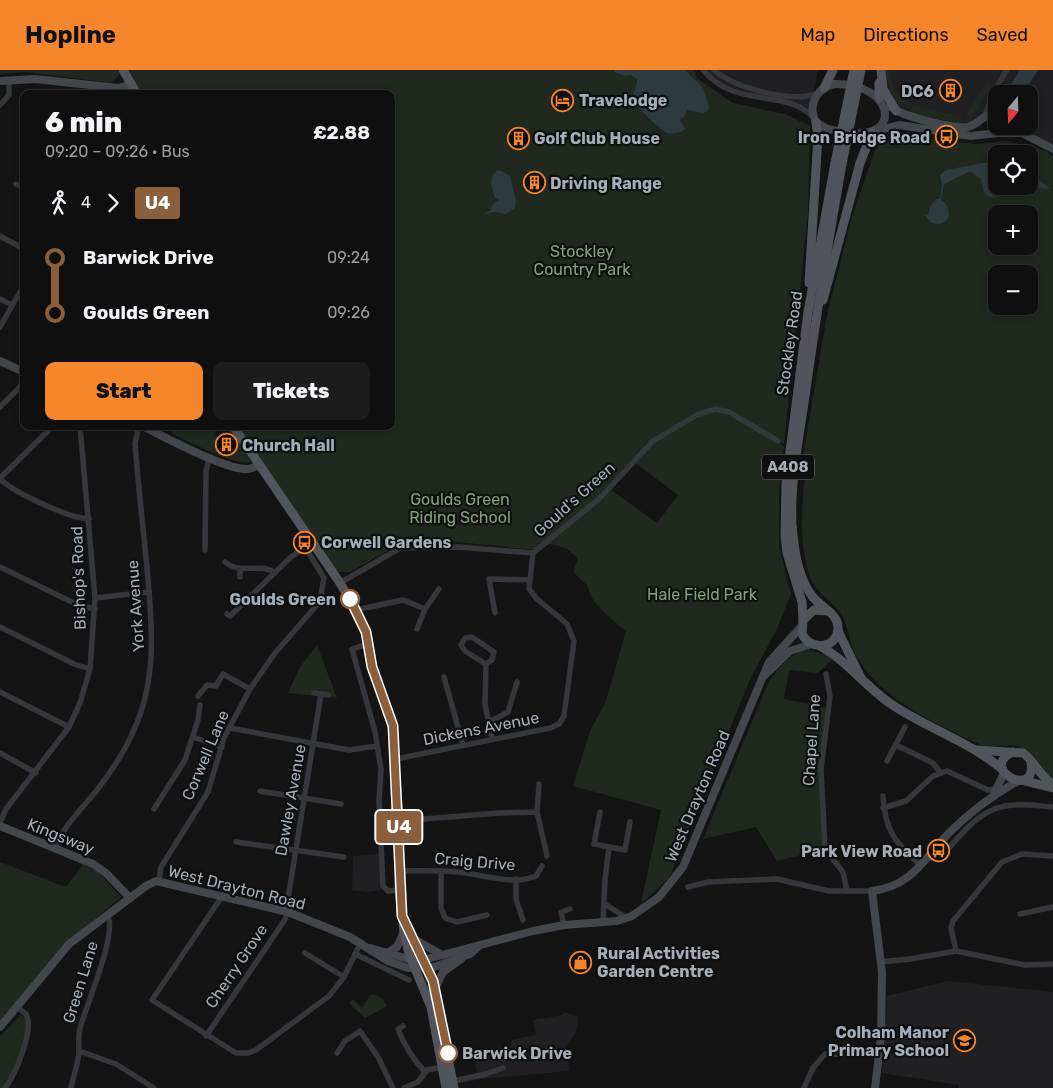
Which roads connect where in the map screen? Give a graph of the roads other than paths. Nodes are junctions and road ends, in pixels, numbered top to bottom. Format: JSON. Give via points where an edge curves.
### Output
{"nodes":[{"id":1,"x":123,"y":70,"type":"edge"},
{"id":2,"x":703,"y":70,"type":"edge"},
{"id":3,"x":714,"y":70,"type":"edge"},
{"id":4,"x":833,"y":70,"type":"edge"},
{"id":5,"x":854,"y":70,"type":"edge"},
{"id":6,"x":861,"y":70,"type":"edge"},
{"id":7,"x":880,"y":70,"type":"edge"},
{"id":8,"x":1007,"y":70,"type":"edge"},
{"id":9,"x":9,"y":80,"type":"junction"},
{"id":10,"x":0,"y":81,"type":"edge"},
{"id":11,"x":132,"y":84,"type":"junction"},
{"id":12,"x":999,"y":85,"type":"edge"},
{"id":13,"x":135,"y":90,"type":"edge"},
{"id":14,"x":821,"y":90,"type":"junction"},
{"id":15,"x":880,"y":99,"type":"junction"},
{"id":16,"x":0,"y":105,"type":"edge"},
{"id":17,"x":988,"y":106,"type":"edge"},
{"id":18,"x":896,"y":110,"type":"junction"},
{"id":19,"x":988,"y":116,"type":"edge"},
{"id":20,"x":982,"y":119,"type":"junction"},
{"id":21,"x":815,"y":120,"type":"junction"},
{"id":22,"x":873,"y":132,"type":"junction"},
{"id":23,"x":988,"y":132,"type":"edge"},
{"id":24,"x":988,"y":133,"type":"edge"},
{"id":25,"x":1025,"y":135,"type":"edge"},
{"id":26,"x":1053,"y":149,"type":"edge"},
{"id":27,"x":838,"y":164,"type":"junction"},
{"id":28,"x":16,"y":184,"type":"dead end"},
{"id":29,"x":20,"y":186,"type":"edge"},
{"id":30,"x":0,"y":236,"type":"edge"},
{"id":31,"x":20,"y":247,"type":"edge"},
{"id":32,"x":20,"y":292,"type":"edge"},
{"id":33,"x":0,"y":299,"type":"edge"},
{"id":34,"x":12,"y":305,"type":"junction"},
{"id":35,"x":808,"y":312,"type":"junction"},
{"id":36,"x":0,"y":327,"type":"edge"},
{"id":37,"x":813,"y":340,"type":"junction"},
{"id":38,"x":0,"y":361,"type":"edge"},
{"id":39,"x":20,"y":370,"type":"edge"},
{"id":40,"x":20,"y":387,"type":"edge"},
{"id":41,"x":0,"y":407,"type":"edge"},
{"id":42,"x":50,"y":430,"type":"edge"},
{"id":43,"x":80,"y":430,"type":"edge"},
{"id":44,"x":140,"y":430,"type":"edge"},
{"id":45,"x":150,"y":430,"type":"edge"},
{"id":46,"x":236,"y":430,"type":"edge"},
{"id":47,"x":778,"y":441,"type":"dead end"},
{"id":48,"x":210,"y":457,"type":"junction"},
{"id":49,"x":259,"y":464,"type":"junction"},
{"id":50,"x":0,"y":479,"type":"edge"},
{"id":51,"x":89,"y":519,"type":"junction"},
{"id":52,"x":303,"y":532,"type":"junction"},
{"id":53,"x":204,"y":546,"type":"dead end"},
{"id":54,"x":305,"y":547,"type":"junction"},
{"id":55,"x":533,"y":553,"type":"junction"},
{"id":56,"x":225,"y":562,"type":"dead end"},
{"id":57,"x":0,"y":567,"type":"edge"},
{"id":58,"x":240,"y":569,"type":"junction"},
{"id":59,"x":275,"y":573,"type":"junction"},
{"id":60,"x":240,"y":577,"type":"dead end"},
{"id":61,"x":530,"y":580,"type":"junction"},
{"id":62,"x":340,"y":583,"type":"junction"},
{"id":63,"x":439,"y":589,"type":"dead end"},
{"id":64,"x":149,"y":592,"type":"junction"},
{"id":65,"x":95,"y":598,"type":"junction"},
{"id":66,"x":95,"y":609,"type":"junction"},
{"id":67,"x":425,"y":609,"type":"junction"},
{"id":68,"x":356,"y":610,"type":"junction"},
{"id":69,"x":827,"y":611,"type":"junction"},
{"id":70,"x":227,"y":614,"type":"dead end"},
{"id":71,"x":495,"y":614,"type":"dead end"},
{"id":72,"x":802,"y":624,"type":"junction"},
{"id":73,"x":0,"y":627,"type":"edge"},
{"id":74,"x":417,"y":630,"type":"dead end"},
{"id":75,"x":838,"y":631,"type":"junction"},
{"id":76,"x":368,"y":644,"type":"junction"},
{"id":77,"x":816,"y":645,"type":"junction"},
{"id":78,"x":486,"y":664,"type":"junction"},
{"id":79,"x":90,"y":669,"type":"junction"},
{"id":80,"x":217,"y":671,"type":"dead end"},
{"id":81,"x":223,"y":674,"type":"junction"},
{"id":82,"x":826,"y":674,"type":"dead end"},
{"id":83,"x":444,"y":677,"type":"dead end"},
{"id":84,"x":762,"y":678,"type":"junction"},
{"id":85,"x":861,"y":678,"type":"junction"},
{"id":86,"x":517,"y":682,"type":"dead end"},
{"id":87,"x":250,"y":689,"type":"junction"},
{"id":88,"x":0,"y":692,"type":"edge"},
{"id":89,"x":314,"y":694,"type":"dead end"},
{"id":90,"x":321,"y":694,"type":"junction"},
{"id":91,"x":328,"y":695,"type":"dead end"},
{"id":92,"x":198,"y":696,"type":"dead end"},
{"id":93,"x":200,"y":706,"type":"dead end"},
{"id":94,"x":489,"y":722,"type":"junction"},
{"id":95,"x":69,"y":727,"type":"junction"},
{"id":96,"x":905,"y":727,"type":"dead end"},
{"id":97,"x":230,"y":728,"type":"junction"},
{"id":98,"x":193,"y":737,"type":"junction"},
{"id":99,"x":492,"y":740,"type":"junction"},
{"id":100,"x":314,"y":745,"type":"junction"},
{"id":101,"x":464,"y":745,"type":"junction"},
{"id":102,"x":896,"y":745,"type":"junction"},
{"id":103,"x":377,"y":746,"type":"junction"},
{"id":104,"x":222,"y":747,"type":"junction"},
{"id":105,"x":978,"y":750,"type":"junction"},
{"id":106,"x":1013,"y":752,"type":"junction"},
{"id":107,"x":0,"y":753,"type":"edge"},
{"id":108,"x":396,"y":759,"type":"junction"},
{"id":109,"x":887,"y":761,"type":"dead end"},
{"id":110,"x":1031,"y":762,"type":"junction"},
{"id":111,"x":1004,"y":771,"type":"junction"},
{"id":112,"x":940,"y":772,"type":"junction"},
{"id":113,"x":36,"y":773,"type":"junction"},
{"id":114,"x":1020,"y":781,"type":"junction"},
{"id":115,"x":539,"y":784,"type":"dead end"},
{"id":116,"x":1053,"y":785,"type":"edge"},
{"id":117,"x":998,"y":788,"type":"junction"},
{"id":118,"x":1053,"y":788,"type":"edge"},
{"id":119,"x":260,"y":791,"type":"dead end"},
{"id":120,"x":883,"y":796,"type":"dead end"},
{"id":121,"x":303,"y":798,"type":"junction"},
{"id":122,"x":990,"y":800,"type":"junction"},
{"id":123,"x":341,"y":804,"type":"dead end"},
{"id":124,"x":1053,"y":807,"type":"edge"},
{"id":125,"x":884,"y":808,"type":"junction"},
{"id":126,"x":154,"y":809,"type":"dead end"},
{"id":127,"x":537,"y":812,"type":"junction"},
{"id":128,"x":600,"y":812,"type":"dead end"},
{"id":129,"x":399,"y":821,"type":"junction"},
{"id":130,"x":630,"y":822,"type":"dead end"},
{"id":131,"x":0,"y":825,"type":"edge"},
{"id":132,"x":236,"y":842,"type":"dead end"},
{"id":133,"x":609,"y":847,"type":"junction"},
{"id":134,"x":55,"y":848,"type":"junction"},
{"id":135,"x":296,"y":851,"type":"junction"},
{"id":136,"x":932,"y":853,"type":"junction"},
{"id":137,"x":547,"y":856,"type":"dead end"},
{"id":138,"x":1053,"y":856,"type":"edge"},
{"id":139,"x":344,"y":858,"type":"dead end"},
{"id":140,"x":542,"y":866,"type":"dead end"},
{"id":141,"x":921,"y":866,"type":"junction"},
{"id":142,"x":399,"y":871,"type":"junction"},
{"id":143,"x":441,"y":871,"type":"junction"},
{"id":144,"x":516,"y":879,"type":"junction"},
{"id":145,"x":159,"y":881,"type":"junction"},
{"id":146,"x":688,"y":888,"type":"dead end"},
{"id":147,"x":400,"y":890,"type":"junction"},
{"id":148,"x":872,"y":891,"type":"junction"},
{"id":149,"x":847,"y":892,"type":"junction"},
{"id":150,"x":223,"y":895,"type":"junction"},
{"id":151,"x":130,"y":898,"type":"junction"},
{"id":152,"x":605,"y":904,"type":"junction"},
{"id":153,"x":1053,"y":907,"type":"edge"},
{"id":154,"x":570,"y":909,"type":"dead end"},
{"id":155,"x":638,"y":910,"type":"junction"},
{"id":156,"x":287,"y":911,"type":"junction"},
{"id":157,"x":1020,"y":914,"type":"dead end"},
{"id":158,"x":107,"y":915,"type":"junction"},
{"id":159,"x":487,"y":915,"type":"dead end"},
{"id":160,"x":622,"y":915,"type":"junction"},
{"id":161,"x":523,"y":920,"type":"dead end"},
{"id":162,"x":603,"y":921,"type":"junction"},
{"id":163,"x":403,"y":922,"type":"junction"},
{"id":164,"x":564,"y":925,"type":"junction"},
{"id":165,"x":404,"y":932,"type":"junction"},
{"id":166,"x":412,"y":938,"type":"junction"},
{"id":167,"x":361,"y":942,"type":"junction"},
{"id":168,"x":370,"y":948,"type":"junction"},
{"id":169,"x":477,"y":948,"type":"junction"},
{"id":170,"x":956,"y":951,"type":"junction"},
{"id":171,"x":305,"y":953,"type":"dead end"},
{"id":172,"x":387,"y":953,"type":"junction"},
{"id":173,"x":355,"y":954,"type":"junction"},
{"id":174,"x":442,"y":955,"type":"junction"},
{"id":175,"x":464,"y":956,"type":"junction"},
{"id":176,"x":412,"y":960,"type":"junction"},
{"id":177,"x":423,"y":960,"type":"junction"},
{"id":178,"x":880,"y":962,"type":"junction"},
{"id":179,"x":1053,"y":964,"type":"edge"},
{"id":180,"x":428,"y":969,"type":"junction"},
{"id":181,"x":417,"y":970,"type":"junction"},
{"id":182,"x":344,"y":977,"type":"junction"},
{"id":183,"x":409,"y":980,"type":"dead end"},
{"id":184,"x":435,"y":989,"type":"junction"},
{"id":185,"x":17,"y":1007,"type":"junction"},
{"id":186,"x":402,"y":1026,"type":"dead end"},
{"id":187,"x":0,"y":1027,"type":"edge"},
{"id":188,"x":206,"y":1036,"type":"junction"},
{"id":189,"x":79,"y":1051,"type":"junction"},
{"id":190,"x":336,"y":1053,"type":"dead end"},
{"id":191,"x":879,"y":1055,"type":"junction"},
{"id":192,"x":442,"y":1067,"type":"junction"},
{"id":193,"x":503,"y":1068,"type":"dead end"},
{"id":194,"x":424,"y":1072,"type":"junction"},
{"id":195,"x":453,"y":1084,"type":"edge"},
{"id":196,"x":5,"y":1088,"type":"edge"},
{"id":197,"x":71,"y":1088,"type":"edge"},
{"id":198,"x":154,"y":1088,"type":"edge"},
{"id":199,"x":393,"y":1088,"type":"edge"},
{"id":200,"x":404,"y":1088,"type":"edge"},
{"id":201,"x":446,"y":1088,"type":"edge"},
{"id":202,"x":804,"y":1088,"type":"edge"},
{"id":203,"x":875,"y":1088,"type":"edge"}],
"edges":[{"from":1,"to":11,"type":"main road"},
{"from":2,"to":21,"type":"street","via":[[720,86],[749,97],[798,106]]},
{"from":3,"to":14,"type":"street","via":[[726,79],[750,88],[797,97]]},
{"from":4,"to":14,"type":"main road"},
{"from":5,"to":27,"type":"main road","name":"Stockley Road","number":"A408","bridge":true},
{"from":6,"to":27,"type":"main road","name":"Stockley Road","number":"A408","bridge":true},
{"from":7,"to":15,"type":"main road"},
{"from":7,"to":18,"type":"main road","via":[[883,89]]},
{"from":8,"to":12,"type":"street"},
{"from":9,"to":10,"type":"street"},
{"from":9,"to":11,"type":"street","via":[[36,79],[113,88]]},
{"from":9,"to":16,"type":"street","via":[[9,95]]},
{"from":11,"to":13,"type":"main road"},
{"from":14,"to":15,"type":"street","via":[[839,84],[867,90]]},
{"from":14,"to":21,"type":"street","via":[[813,102]]},
{"from":15,"to":18,"type":"street"},
{"from":15,"to":22,"type":"street","via":[[884,118]]},
{"from":17,"to":20,"type":"street"},
{"from":18,"to":20,"type":"street","via":[[909,117],[959,127],[968,127]]},
{"from":19,"to":20,"type":"street"},
{"from":20,"to":23,"type":"street","via":[[982,129]]},
{"from":21,"to":22,"type":"street","via":[[832,130],[863,135]]},
{"from":21,"to":35,"type":"main road","via":[[818,136]]},
{"from":22,"to":24,"type":"street","via":[[899,125],[959,135]]},
{"from":22,"to":37,"type":"main road","via":[[860,163]]},
{"from":25,"to":26,"type":"street"},
{"from":27,"to":35,"type":"main road","name":"Stockley Road","number":"A408"},
{"from":27,"to":37,"type":"main road","name":"Stockley Road","number":"A408"},
{"from":28,"to":29,"type":"street"},
{"from":30,"to":31,"type":"street"},
{"from":32,"to":34,"type":"street"},
{"from":33,"to":34,"type":"street"},
{"from":34,"to":36,"type":"street"},
{"from":35,"to":72,"type":"main road","name":"Stockley Road","number":"A408","via":[[784,518],[787,553],[802,602]]},
{"from":37,"to":69,"type":"main road","name":"Stockley Road","number":"A408","via":[[793,491],[792,525],[802,577],[811,595]]},
{"from":38,"to":39,"type":"street"},
{"from":40,"to":41,"type":"street"},
{"from":42,"to":50,"type":"street"},
{"from":43,"to":51,"type":"street","name":"Bishop's Road"},
{"from":44,"to":64,"type":"street","name":"York Avenue","via":[[135,443]]},
{"from":45,"to":48,"type":"street"},
{"from":46,"to":49,"type":"main road"},
{"from":47,"to":55,"type":"street","name":"Gould's Green","via":[[729,412],[715,409],[697,415],[653,441],[600,498]]},
{"from":48,"to":49,"type":"street","via":[[246,469]]},
{"from":48,"to":53,"type":"street","via":[[206,470]]},
{"from":49,"to":52,"type":"main road"},
{"from":50,"to":51,"type":"street","via":[[11,488],[72,517]]},
{"from":51,"to":65,"type":"street","name":"Bishop's Road"},
{"from":52,"to":54,"type":"street","via":[[299,538]]},
{"from":52,"to":62,"type":"main road"},
{"from":54,"to":59,"type":"street"},
{"from":54,"to":87,"type":"street","name":"Corwell Lane","via":[[324,578],[321,594],[324,597],[275,653]]},
{"from":55,"to":61,"type":"street"},
{"from":55,"to":62,"type":"street","name":"Gould's Green","via":[[459,547],[400,548]]},
{"from":56,"to":58,"type":"street"},
{"from":57,"to":66,"type":"street","via":[[78,605]]},
{"from":58,"to":59,"type":"street","via":[[269,569]]},
{"from":58,"to":60,"type":"street"},
{"from":59,"to":70,"type":"street","via":[[230,616]]},
{"from":61,"to":71,"type":"street","via":[[489,579]]},
{"from":61,"to":99,"type":"street","name":"Dickens Avenue","via":[[529,589],[567,624],[574,641],[564,716],[559,724],[550,728]]},
{"from":62,"to":68,"type":"main road"},
{"from":63,"to":67,"type":"street"},
{"from":64,"to":65,"type":"street"},
{"from":64,"to":134,"type":"street","name":"York Avenue","via":[[152,660],[139,718],[117,762],[62,834]]},
{"from":65,"to":66,"type":"street","name":"Bishop's Road"},
{"from":66,"to":79,"type":"street","name":"Bishop's Road"},
{"from":67,"to":68,"type":"street","via":[[403,600]]},
{"from":67,"to":74,"type":"street"},
{"from":68,"to":76,"type":"main road"},
{"from":69,"to":72,"type":"main road","via":[[812,610]]},
{"from":69,"to":75,"type":"main road","via":[[836,618]]},
{"from":72,"to":77,"type":"main road","via":[[804,638]]},
{"from":72,"to":84,"type":"street","name":"West Drayton Road","via":[[776,653]]},
{"from":73,"to":79,"type":"street"},
{"from":75,"to":77,"type":"main road","via":[[831,642]]},
{"from":75,"to":85,"type":"main road"},
{"from":76,"to":103,"type":"street","via":[[352,649]]},
{"from":76,"to":108,"type":"main road","via":[[372,667],[393,726]]},
{"from":77,"to":84,"type":"street","name":"West Drayton Road","via":[[790,651]]},
{"from":77,"to":85,"type":"main road","via":[[832,653],[850,672]]},
{"from":78,"to":78,"type":"street","via":[[492,660],[494,652],[472,637],[465,638],[461,645],[465,651]]},
{"from":78,"to":94,"type":"street","via":[[485,704]]},
{"from":79,"to":95,"type":"street","name":"Bishop's Road"},
{"from":80,"to":81,"type":"street"},
{"from":81,"to":87,"type":"street"},
{"from":81,"to":92,"type":"street","via":[[216,686],[207,685]]},
{"from":82,"to":149,"type":"street","name":"Chapel Lane","via":[[830,696],[821,769],[822,818],[825,849],[843,872]]},
{"from":83,"to":101,"type":"street"},
{"from":84,"to":155,"type":"street","name":"West Drayton Road","via":[[680,871],[659,897]]},
{"from":85,"to":105,"type":"main road","via":[[904,712]]},
{"from":86,"to":94,"type":"street","via":[[508,712]]},
{"from":87,"to":97,"type":"street","name":"Corwell Lane"},
{"from":88,"to":95,"type":"street"},
{"from":89,"to":90,"type":"street"},
{"from":90,"to":91,"type":"street"},
{"from":90,"to":100,"type":"street","name":"Dawley Avenue"},
{"from":93,"to":98,"type":"street"},
{"from":94,"to":99,"type":"street"},
{"from":95,"to":113,"type":"street","name":"Bishop's Road"},
{"from":96,"to":102,"type":"street"},
{"from":97,"to":100,"type":"street"},
{"from":97,"to":104,"type":"street","name":"Corwell Lane"},
{"from":98,"to":104,"type":"street"},
{"from":98,"to":126,"type":"street","via":[[178,774]]},
{"from":99,"to":101,"type":"street","name":"Dickens Avenue"},
{"from":100,"to":103,"type":"street","via":[[349,750]]},
{"from":100,"to":121,"type":"street","name":"Dawley Avenue"},
{"from":101,"to":108,"type":"street","name":"Dickens Avenue"},
{"from":102,"to":109,"type":"street"},
{"from":102,"to":112,"type":"street","via":[[933,763]]},
{"from":103,"to":147,"type":"street","via":[[381,769],[383,886],[388,890]]},
{"from":104,"to":145,"type":"street","name":"Corwell Lane","via":[[208,792],[161,867]]},
{"from":105,"to":106,"type":"main road"},
{"from":105,"to":111,"type":"main road"},
{"from":106,"to":110,"type":"main road","via":[[1024,753]]},
{"from":106,"to":111,"type":"main road","via":[[1004,759]]},
{"from":107,"to":113,"type":"street"},
{"from":108,"to":129,"type":"main road"},
{"from":110,"to":114,"type":"main road","via":[[1030,774]]},
{"from":110,"to":116,"type":"main road"},
{"from":111,"to":114,"type":"main road","via":[[1010,779]]},
{"from":111,"to":117,"type":"street"},
{"from":112,"to":117,"type":"street","via":[[947,771],[988,790]]},
{"from":112,"to":125,"type":"street","via":[[906,801]]},
{"from":113,"to":131,"type":"street","name":"Bishop's Road","via":[[6,809]]},
{"from":114,"to":118,"type":"main road"},
{"from":114,"to":122,"type":"street"},
{"from":115,"to":127,"type":"street"},
{"from":117,"to":122,"type":"street"},
{"from":119,"to":121,"type":"street"},
{"from":120,"to":125,"type":"street"},
{"from":121,"to":123,"type":"street"},
{"from":121,"to":135,"type":"street","name":"Dawley Avenue"},
{"from":122,"to":136,"type":"street","via":[[951,832]]},
{"from":124,"to":136,"type":"street","via":[[1012,804],[996,808],[982,814],[940,858]]},
{"from":125,"to":141,"type":"street","via":[[891,836]]},
{"from":127,"to":129,"type":"street"},
{"from":127,"to":137,"type":"street"},
{"from":128,"to":133,"type":"street","via":[[594,844]]},
{"from":129,"to":142,"type":"main road"},
{"from":130,"to":133,"type":"street","via":[[625,850]]},
{"from":131,"to":134,"type":"street","name":"Kingsway"},
{"from":132,"to":135,"type":"street"},
{"from":133,"to":152,"type":"street","via":[[604,880]]},
{"from":134,"to":151,"type":"street","name":"Kingsway","via":[[98,867]]},
{"from":135,"to":139,"type":"street"},
{"from":135,"to":156,"type":"street","name":"Dawley Avenue"},
{"from":136,"to":141,"type":"street"},
{"from":138,"to":170,"type":"street","via":[[1022,854],[1002,862],[953,921]]},
{"from":140,"to":144,"type":"street","name":"Craig Drive","via":[[536,876]]},
{"from":141,"to":148,"type":"street","via":[[892,888]]},
{"from":142,"to":143,"type":"street","name":"Craig Drive"},
{"from":142,"to":147,"type":"main road"},
{"from":143,"to":144,"type":"street","name":"Craig Drive"},
{"from":143,"to":159,"type":"street","via":[[441,908],[446,918],[457,922]]},
{"from":144,"to":161,"type":"street","via":[[517,905]]},
{"from":145,"to":150,"type":"street","name":"West Drayton Road"},
{"from":145,"to":151,"type":"street","name":"West Drayton Road"},
{"from":146,"to":149,"type":"street","via":[[708,882],[777,879]]},
{"from":147,"to":163,"type":"main road"},
{"from":148,"to":149,"type":"street"},
{"from":148,"to":178,"type":"street"},
{"from":150,"to":156,"type":"street","name":"West Drayton Road"},
{"from":150,"to":188,"type":"street","via":[[152,1000]]},
{"from":151,"to":158,"type":"street","name":"West Drayton Road"},
{"from":152,"to":160,"type":"street"},
{"from":152,"to":162,"type":"street"},
{"from":153,"to":157,"type":"street"},
{"from":154,"to":164,"type":"street","via":[[561,912]]},
{"from":155,"to":160,"type":"street","name":"West Drayton Road"},
{"from":155,"to":162,"type":"street","name":"West Drayton Road","via":[[618,921]]},
{"from":156,"to":167,"type":"street","name":"West Drayton Road"},
{"from":156,"to":188,"type":"street","name":"Cherry Grove","via":[[284,921]]},
{"from":158,"to":185,"type":"street","name":"West Drayton Road","via":[[63,950]]},
{"from":158,"to":189,"type":"street","name":"Green Lane","via":[[111,927],[80,1030]]},
{"from":160,"to":162,"type":"street","name":"West Drayton Road"},
{"from":162,"to":164,"type":"street","name":"West Drayton Road"},
{"from":163,"to":165,"type":"main road"},
{"from":163,"to":166,"type":"main road"},
{"from":164,"to":169,"type":"street","name":"West Drayton Road"},
{"from":165,"to":172,"type":"street","via":[[397,947]]},
{"from":165,"to":176,"type":"main road"},
{"from":166,"to":174,"type":"street"},
{"from":166,"to":177,"type":"main road"},
{"from":167,"to":168,"type":"street","name":"West Drayton Road"},
{"from":167,"to":173,"type":"street"},
{"from":168,"to":172,"type":"street","name":"West Drayton Road"},
{"from":168,"to":181,"type":"street","name":"West Drayton Road","via":[[388,961]]},
{"from":169,"to":174,"type":"street","name":"West Drayton Road"},
{"from":169,"to":175,"type":"street","name":"West Drayton Road"},
{"from":170,"to":178,"type":"street"},
{"from":170,"to":179,"type":"street","via":[[1025,965]]},
{"from":171,"to":182,"type":"street"},
{"from":172,"to":176,"type":"street","name":"West Drayton Road"},
{"from":173,"to":182,"type":"street"},
{"from":173,"to":183,"type":"street"},
{"from":174,"to":177,"type":"street","name":"West Drayton Road"},
{"from":175,"to":180,"type":"street","name":"West Drayton Road"},
{"from":175,"to":184,"type":"street","name":"West Drayton Road","via":[[443,972]]},
{"from":176,"to":177,"type":"street","name":"West Drayton Road"},
{"from":176,"to":181,"type":"main road"},
{"from":177,"to":180,"type":"main road"},
{"from":178,"to":191,"type":"street"},
{"from":180,"to":181,"type":"street","name":"West Drayton Road"},
{"from":180,"to":184,"type":"main road"},
{"from":181,"to":192,"type":"main road","via":[[431,1007]]},
{"from":182,"to":188,"type":"street","via":[[329,996],[248,1053],[236,1053]]},
{"from":184,"to":195,"type":"main road"},
{"from":185,"to":187,"type":"street","name":"West Drayton Road"},
{"from":185,"to":196,"type":"street","via":[[26,1014],[29,1025],[24,1047]]},
{"from":186,"to":194,"type":"street","via":[[398,1030],[400,1036]]},
{"from":189,"to":197,"type":"street","name":"Green Lane"},
{"from":189,"to":198,"type":"street","via":[[116,1064]]},
{"from":190,"to":199,"type":"street","via":[[345,1041],[360,1031],[378,1057]]},
{"from":191,"to":202,"type":"street","via":[[825,1054],[813,1068]]},
{"from":191,"to":203,"type":"street"},
{"from":192,"to":194,"type":"street"},
{"from":192,"to":201,"type":"main road"},
{"from":193,"to":195,"type":"street"},
{"from":194,"to":200,"type":"street","via":[[418,1082]]}]}
